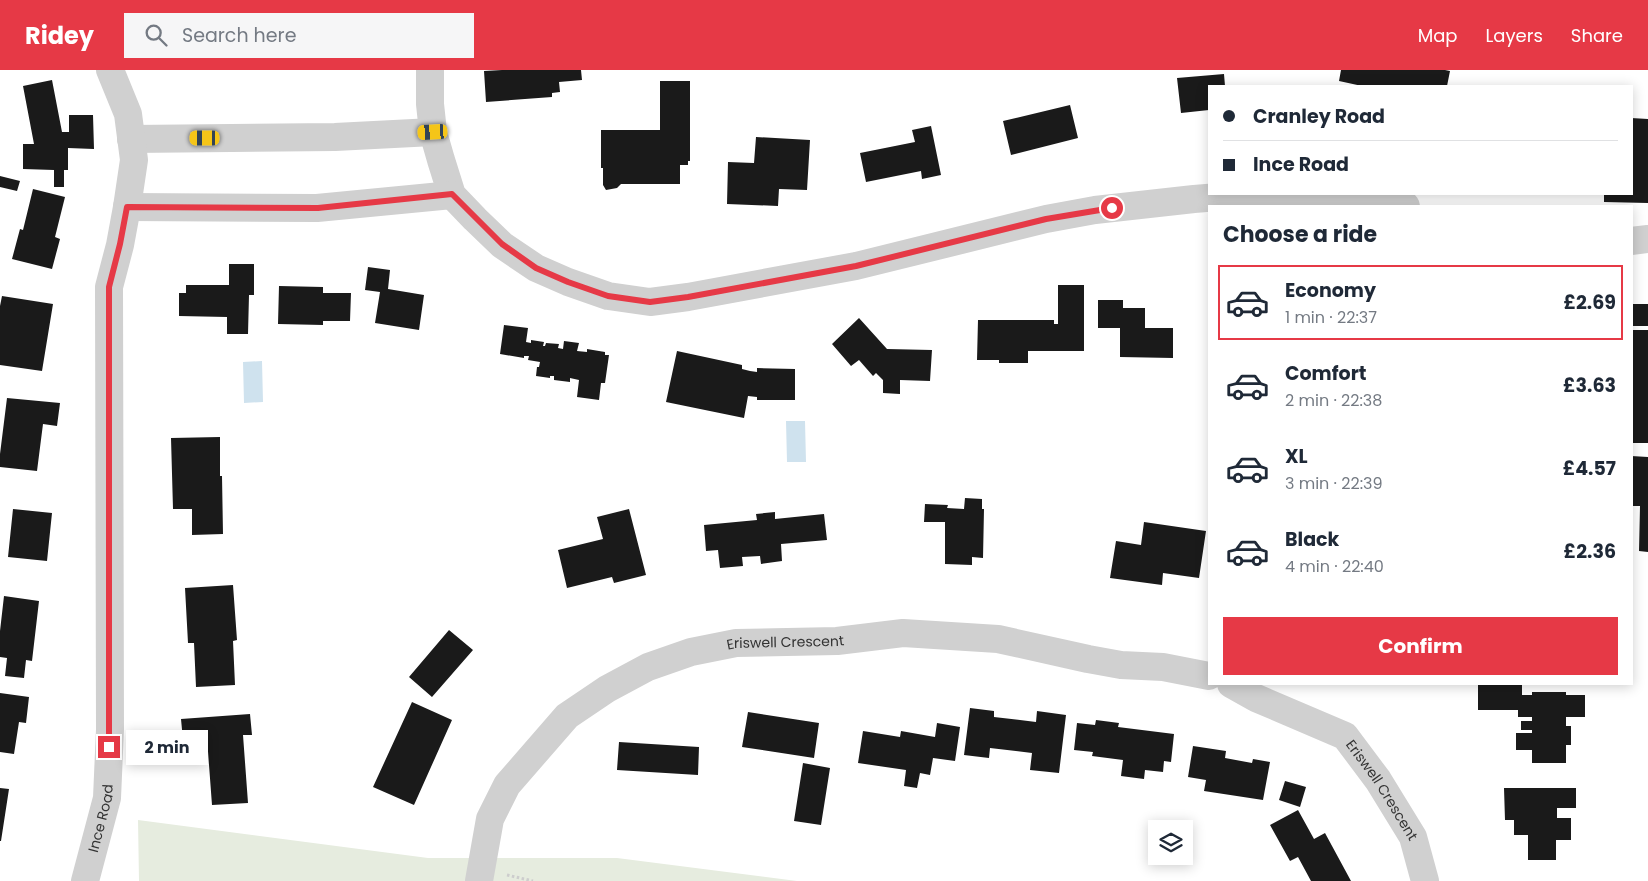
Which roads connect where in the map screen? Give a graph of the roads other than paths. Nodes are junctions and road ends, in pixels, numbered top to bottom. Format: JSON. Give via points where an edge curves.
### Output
{"nodes":[{"id":1,"x":110,"y":70,"type":"edge"},
{"id":2,"x":430,"y":70,"type":"edge"},
{"id":3,"x":433,"y":132,"type":"junction"},
{"id":4,"x":131,"y":139,"type":"junction"},
{"id":5,"x":452,"y":194,"type":"junction"},
{"id":6,"x":1262,"y":195,"type":"edge"},
{"id":7,"x":1262,"y":195,"type":"edge"},
{"id":8,"x":1398,"y":205,"type":"edge"},
{"id":9,"x":127,"y":207,"type":"junction"},
{"id":10,"x":1648,"y":239,"type":"edge"},
{"id":11,"x":1633,"y":241,"type":"edge"},
{"id":12,"x":1208,"y":676,"type":"edge"},
{"id":13,"x":1233,"y":685,"type":"edge"},
{"id":14,"x":84,"y":881,"type":"edge"},
{"id":15,"x":479,"y":881,"type":"edge"},
{"id":16,"x":1425,"y":881,"type":"edge"}],
"edges":[{"from":1,"to":4,"type":"street","name":"Ince Road","via":[[128,114]]},
{"from":2,"to":3,"type":"street"},
{"from":3,"to":4,"type":"street","via":[[336,137]]},
{"from":3,"to":5,"type":"street"},
{"from":4,"to":9,"type":"street","name":"Ince Road","via":[[134,160]]},
{"from":5,"to":6,"type":"street","via":[[502,244],[536,268],[608,296],[650,302],[856,266],[1046,219],[1096,210]]},
{"from":5,"to":9,"type":"street","via":[[318,208]]},
{"from":7,"to":8,"type":"street","via":[[1336,197]]},
{"from":9,"to":14,"type":"street","name":"Ince Road","via":[[109,287],[110,729],[107,798]]},
{"from":10,"to":11,"type":"street"},
{"from":12,"to":15,"type":"street","name":"Eriswell Crescent","via":[[1163,667],[1088,660],[998,639],[903,633],[837,641],[736,643],[691,652],[648,667],[567,716],[507,785],[490,819]]},
{"from":13,"to":16,"type":"street","name":"Eriswell Crescent","via":[[1344,736],[1378,780],[1413,837]]}]}
